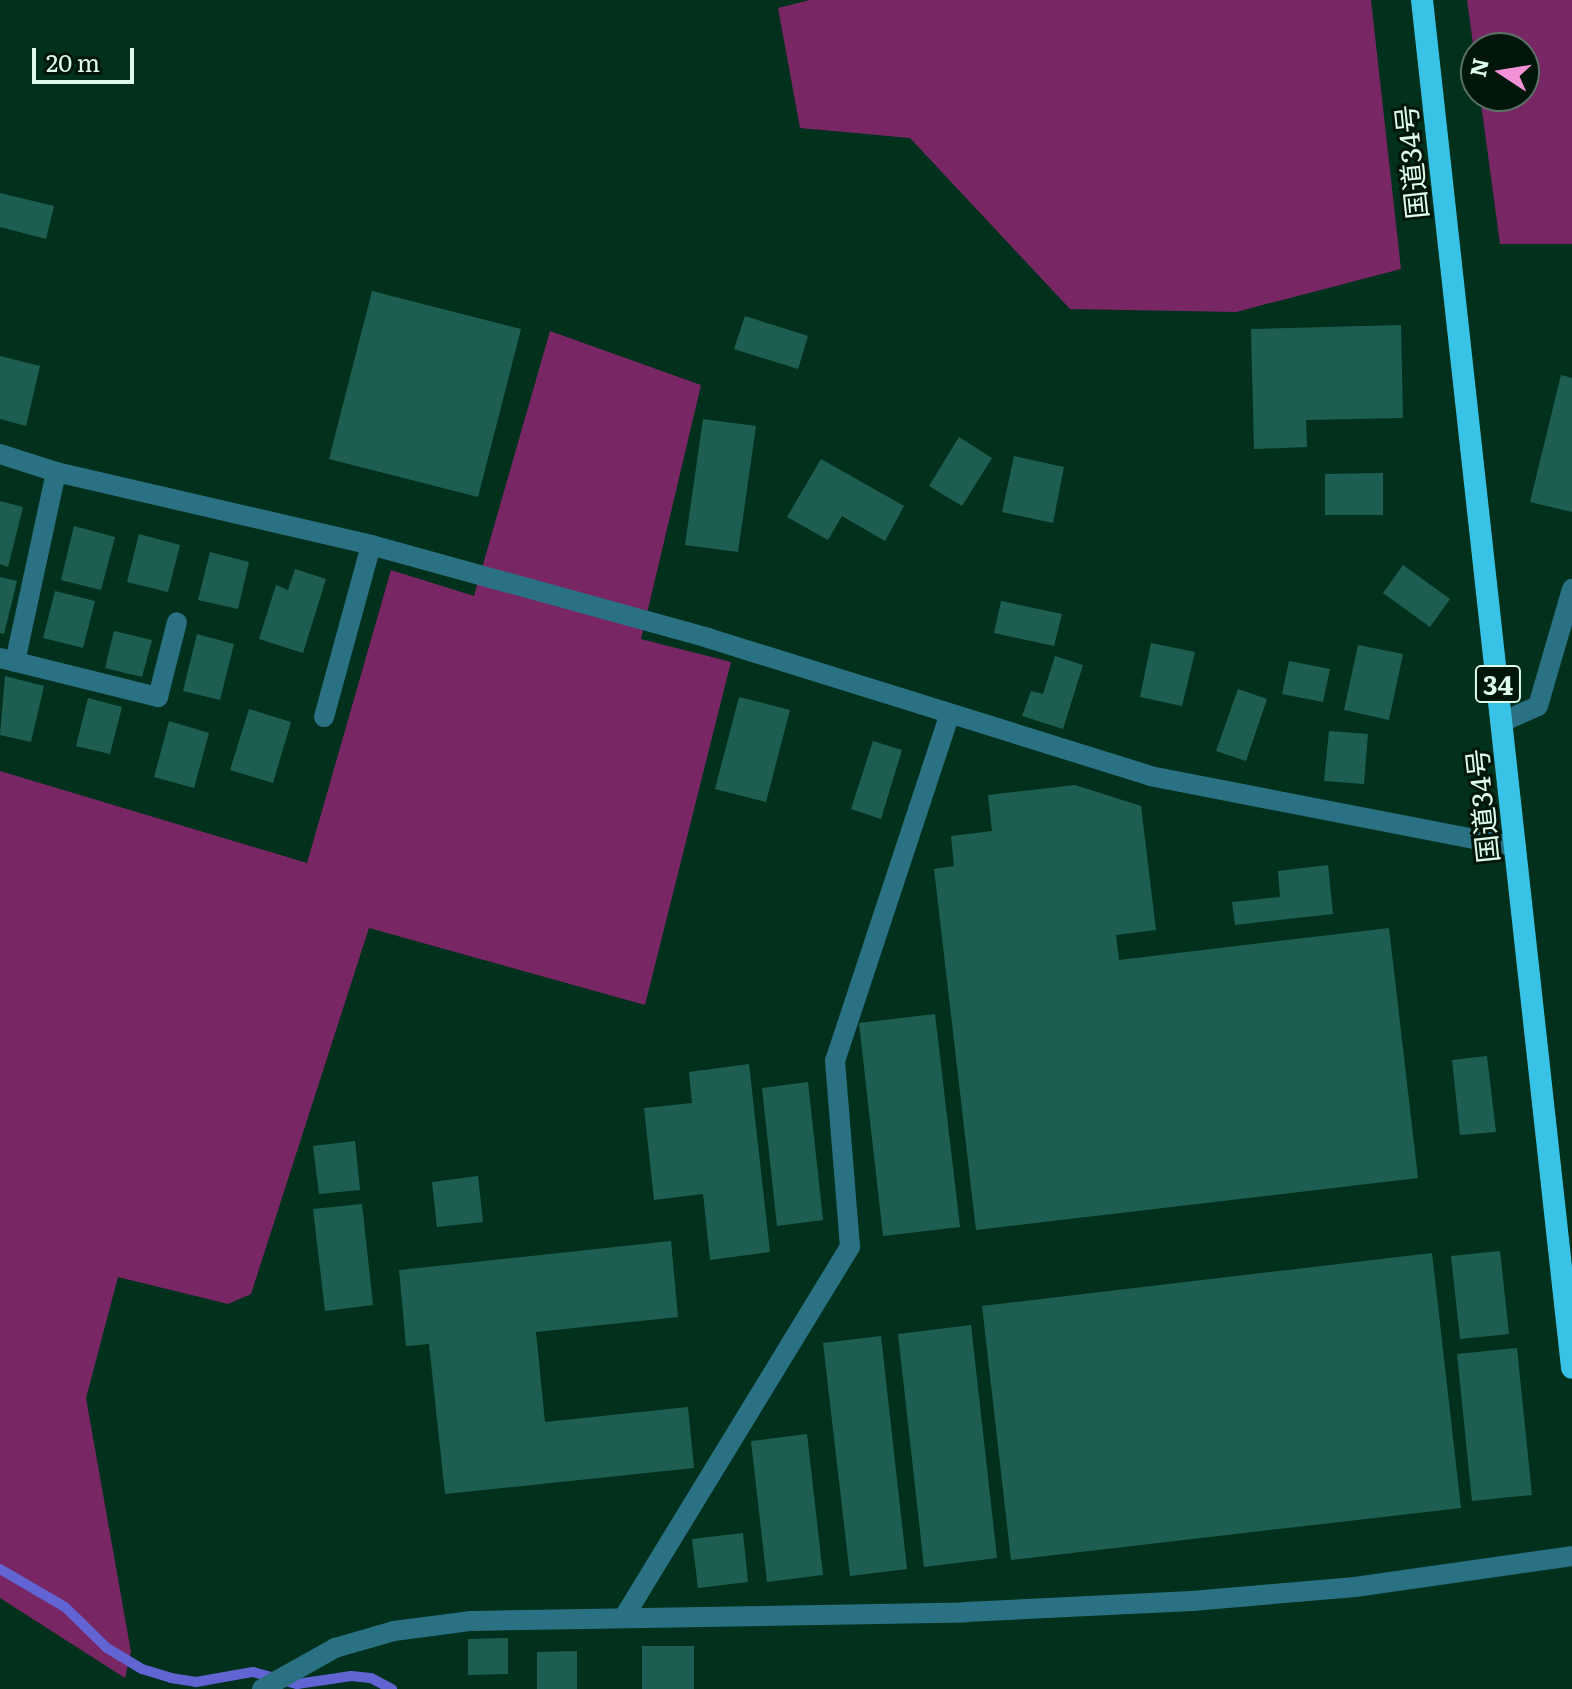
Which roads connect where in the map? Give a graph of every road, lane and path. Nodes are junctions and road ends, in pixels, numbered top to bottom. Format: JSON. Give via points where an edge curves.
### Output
{"nodes":[{"id":1,"x":1422,"y":0,"type":"edge"},
{"id":2,"x":0,"y":454,"type":"edge"},
{"id":3,"x":56,"y":472,"type":"junction"},
{"id":4,"x":371,"y":545,"type":"junction"},
{"id":5,"x":1572,"y":589,"type":"edge"},
{"id":6,"x":177,"y":622,"type":"dead end"},
{"id":7,"x":8,"y":660,"type":"edge"},
{"id":8,"x":950,"y":714,"type":"junction"},
{"id":9,"x":324,"y":717,"type":"dead end"},
{"id":10,"x":1502,"y":722,"type":"junction"},
{"id":11,"x":1516,"y":847,"type":"junction"},
{"id":12,"x":1572,"y":1368,"type":"edge"},
{"id":13,"x":1572,"y":1556,"type":"edge"},
{"id":14,"x":624,"y":1617,"type":"junction"},
{"id":15,"x":262,"y":1689,"type":"edge"}],
"edges":[{"from":1,"to":10,"type":"highway","name":"国道34号","number":"34"},
{"from":2,"to":3,"type":"street"},
{"from":3,"to":4,"type":"street"},
{"from":3,"to":7,"type":"street"},
{"from":4,"to":8,"type":"street","via":[[708,638]]},
{"from":4,"to":9,"type":"street"},
{"from":5,"to":10,"type":"street","via":[[1538,706]]},
{"from":6,"to":7,"type":"street","via":[[158,697]]},
{"from":8,"to":11,"type":"street","via":[[1150,776]]},
{"from":8,"to":14,"type":"street","via":[[835,1061],[850,1247]]},
{"from":10,"to":11,"type":"highway","name":"国道34号","number":"34"},
{"from":11,"to":12,"type":"highway","name":"国道34号","number":"34"},
{"from":13,"to":14,"type":"street","via":[[1355,1587],[1192,1601],[965,1612]]},
{"from":14,"to":15,"type":"street","via":[[471,1621],[394,1631],[335,1648]]}]}
